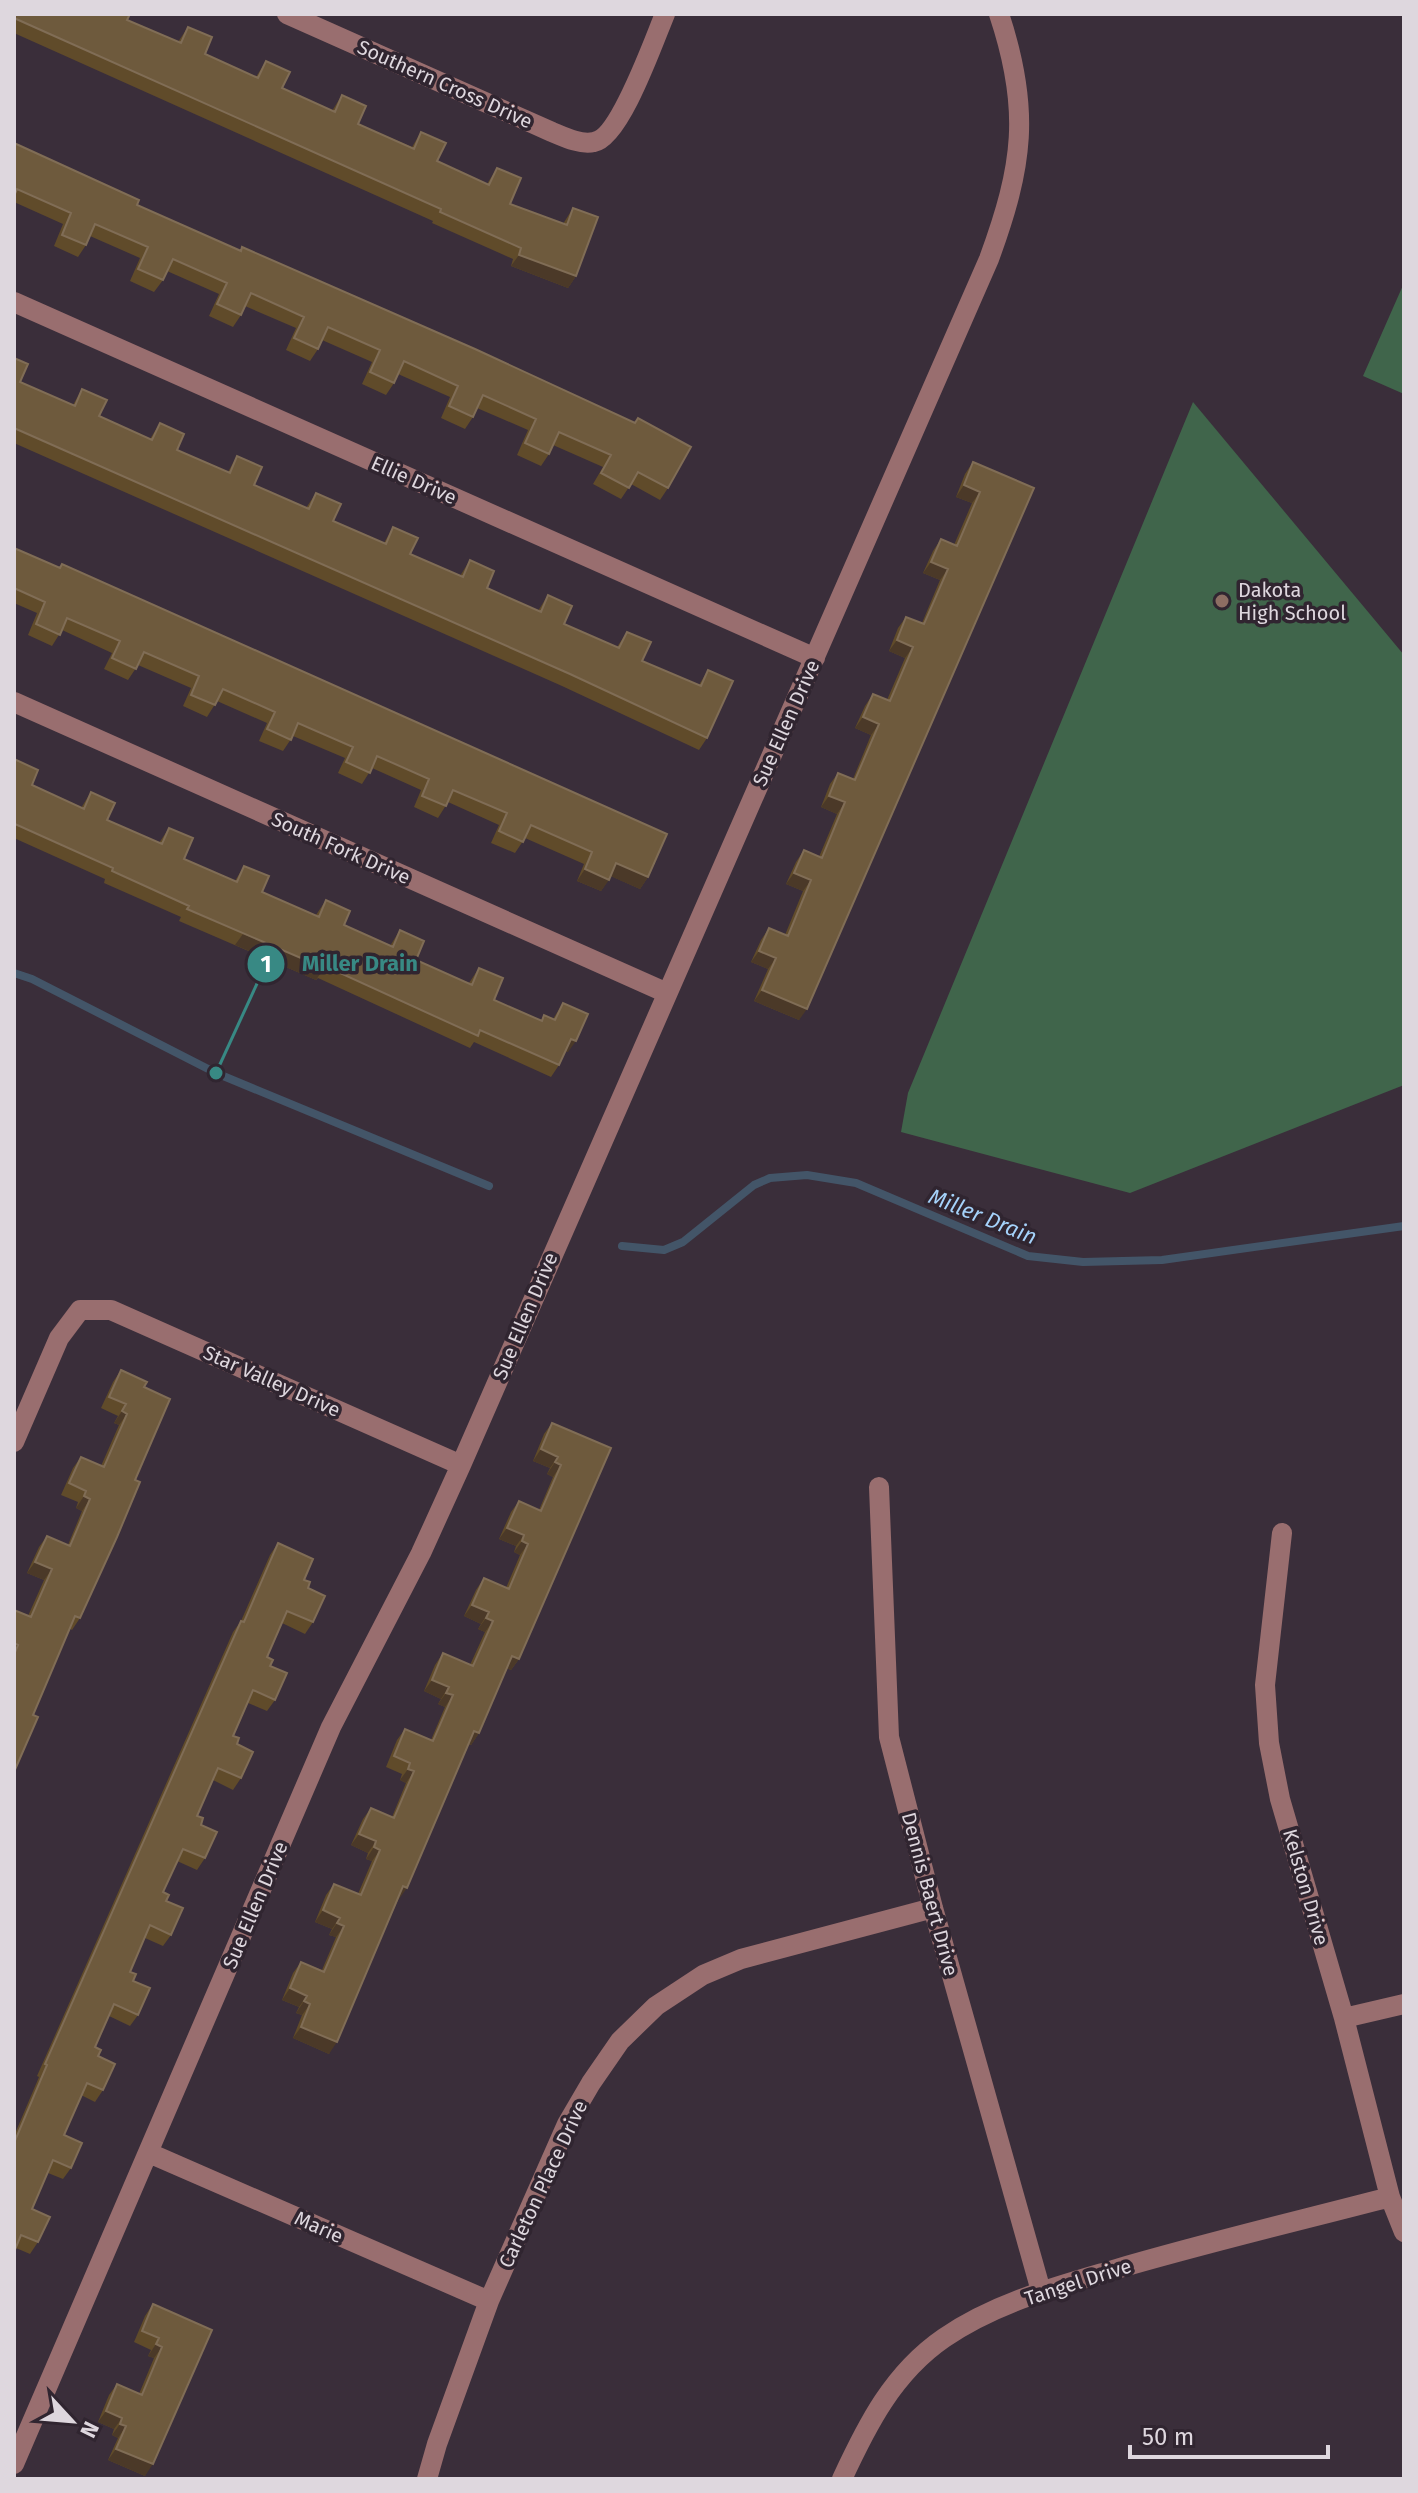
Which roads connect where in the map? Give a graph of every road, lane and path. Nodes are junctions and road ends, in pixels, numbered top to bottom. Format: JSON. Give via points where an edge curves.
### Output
{"nodes":[{"id":1,"x":287,"y":14,"type":"edge"},
{"id":2,"x":665,"y":14,"type":"edge"},
{"id":3,"x":999,"y":14,"type":"edge"},
{"id":4,"x":14,"y":302,"type":"edge"},
{"id":5,"x":815,"y":658,"type":"junction"},
{"id":6,"x":14,"y":702,"type":"edge"},
{"id":7,"x":667,"y":993,"type":"junction"},
{"id":8,"x":14,"y":1442,"type":"edge"},
{"id":9,"x":461,"y":1465,"type":"junction"},
{"id":10,"x":879,"y":1487,"type":"dead end"},
{"id":11,"x":1282,"y":1533,"type":"dead end"},
{"id":12,"x":933,"y":1908,"type":"junction"},
{"id":13,"x":1404,"y":2004,"type":"edge"},
{"id":14,"x":1344,"y":2018,"type":"junction"},
{"id":15,"x":149,"y":2153,"type":"junction"},
{"id":16,"x":1390,"y":2197,"type":"junction"},
{"id":17,"x":1404,"y":2232,"type":"edge"},
{"id":18,"x":1041,"y":2291,"type":"junction"},
{"id":19,"x":489,"y":2301,"type":"junction"},
{"id":20,"x":14,"y":2464,"type":"edge"},
{"id":21,"x":427,"y":2479,"type":"edge"},
{"id":22,"x":842,"y":2479,"type":"edge"}],
"edges":[{"from":1,"to":2,"type":"street","name":"Southern Cross Drive","via":[[560,135],[593,143],[605,138],[622,115]]},
{"from":3,"to":5,"type":"street","name":"Sue Ellen Drive","via":[[1016,87],[1020,139],[1010,196],[989,259]]},
{"from":4,"to":5,"type":"street","name":"Ellie Drive"},
{"from":5,"to":7,"type":"street","name":"Sue Ellen Drive"},
{"from":6,"to":7,"type":"street","name":"South Fork Drive"},
{"from":7,"to":9,"type":"street","name":"Sue Ellen Drive"},
{"from":8,"to":9,"type":"street","name":"Star Valley Drive","via":[[59,1338],[80,1310],[111,1310]]},
{"from":9,"to":15,"type":"street","name":"Sue Ellen Drive","via":[[331,1727]]},
{"from":10,"to":12,"type":"street","name":"Dennis Baert Drive","via":[[889,1737]]},
{"from":11,"to":14,"type":"street","name":"Kelston Drive","via":[[1265,1685],[1269,1743],[1280,1799]]},
{"from":12,"to":18,"type":"street","name":"Dennis Baert Drive"},
{"from":12,"to":19,"type":"street","name":"Carleton Place Drive","via":[[741,1959],[703,1975],[656,2006],[620,2041],[567,2124]]},
{"from":13,"to":14,"type":"street"},
{"from":14,"to":16,"type":"street","name":"Kelston Drive"},
{"from":15,"to":19,"type":"street","name":"Marie"},
{"from":15,"to":20,"type":"street","name":"Sue Ellen Drive"},
{"from":16,"to":17,"type":"street","name":"Kelston Drive"},
{"from":16,"to":18,"type":"street","name":"Tangel Drive"},
{"from":18,"to":22,"type":"street","name":"Tangel Drive","via":[[980,2316],[915,2362],[874,2412]]},
{"from":19,"to":21,"type":"street","name":"Carleton Place Drive"}]}
